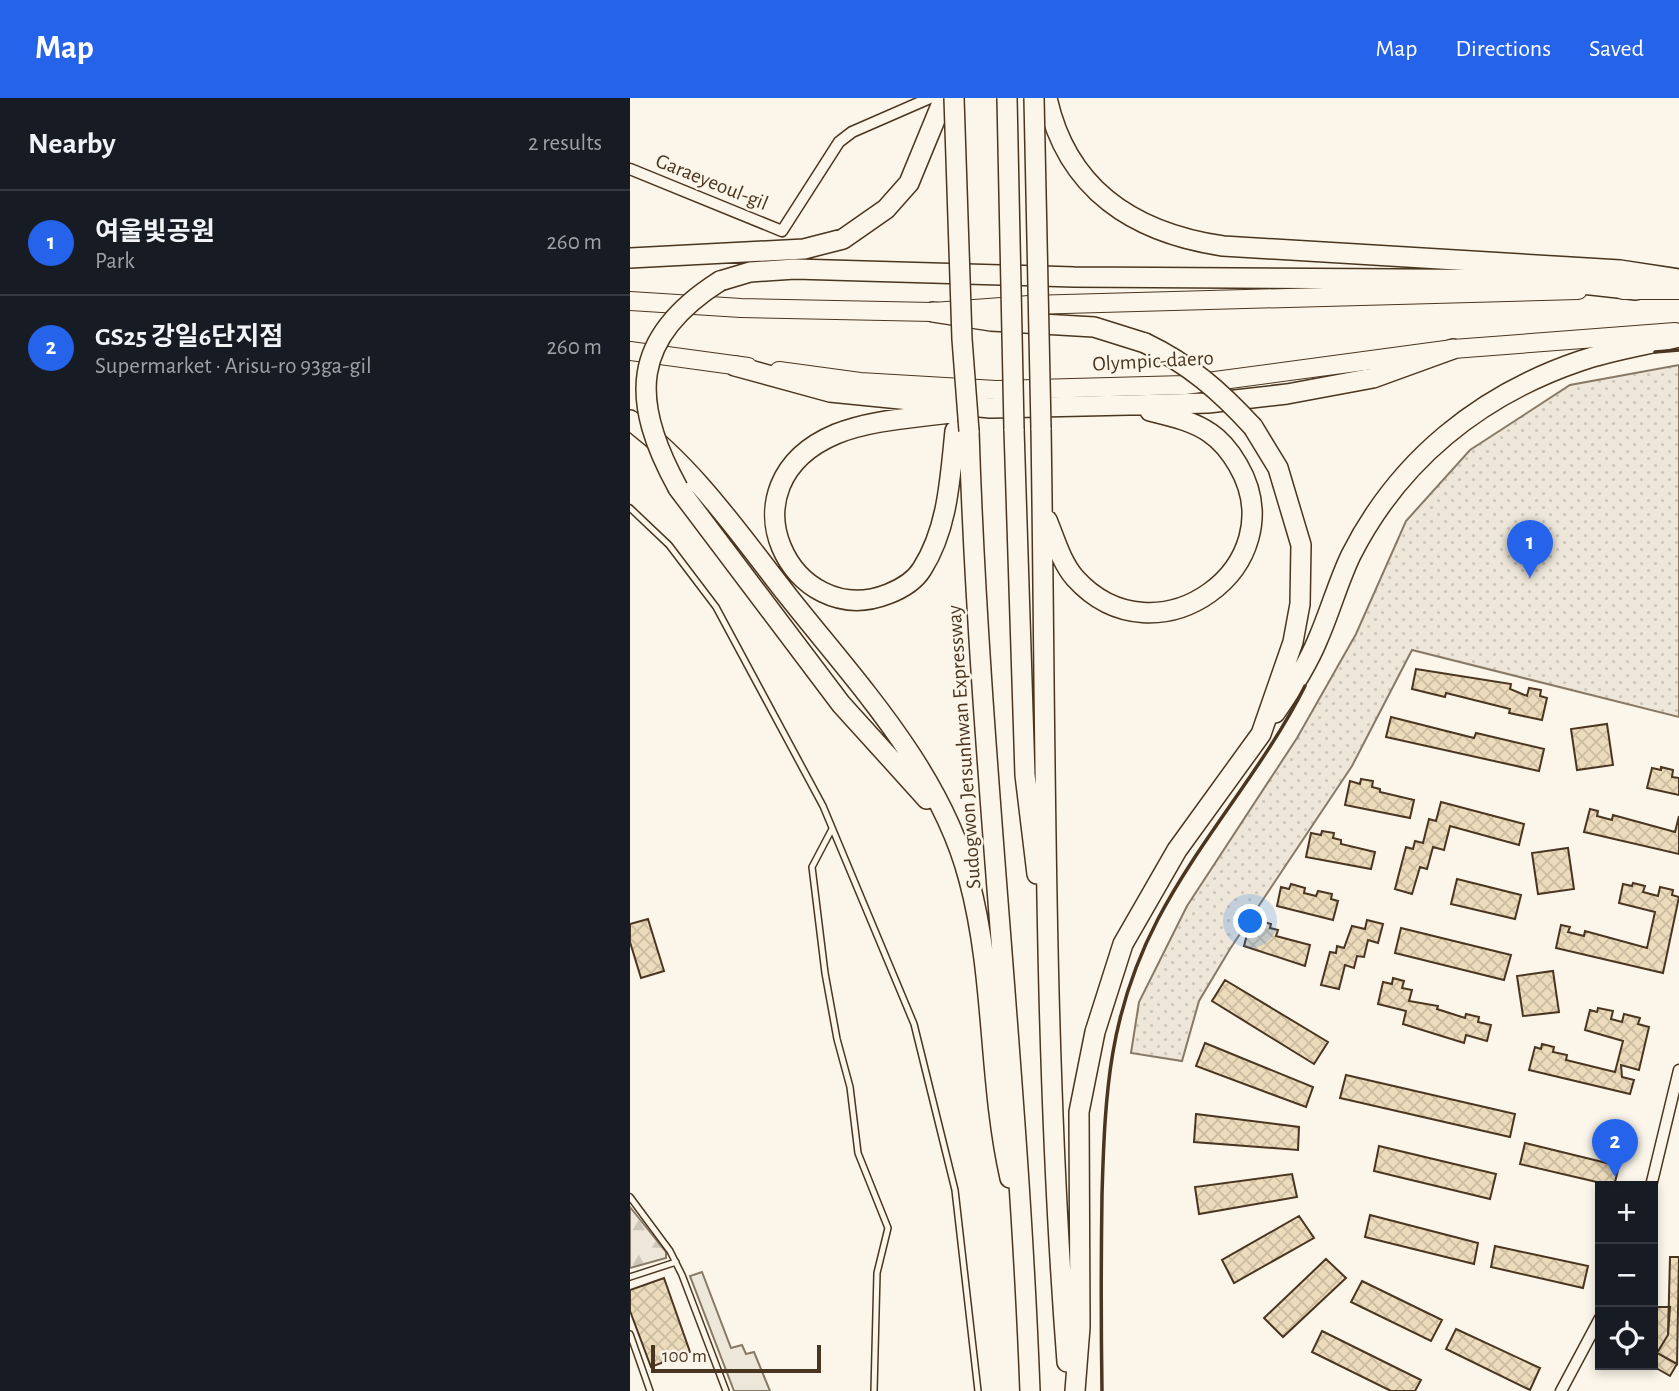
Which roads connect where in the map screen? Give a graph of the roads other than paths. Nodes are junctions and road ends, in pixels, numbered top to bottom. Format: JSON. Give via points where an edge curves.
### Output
{"nodes":[{"id":1,"x":930,"y":98,"type":"edge"},
{"id":2,"x":944,"y":98,"type":"edge"},
{"id":3,"x":954,"y":98,"type":"edge"},
{"id":4,"x":1007,"y":98,"type":"edge"},
{"id":5,"x":1034,"y":98,"type":"edge"},
{"id":6,"x":1047,"y":98,"type":"edge"},
{"id":7,"x":630,"y":169,"type":"edge"},
{"id":8,"x":630,"y":258,"type":"edge"},
{"id":9,"x":1679,"y":279,"type":"edge"},
{"id":10,"x":1636,"y":290,"type":"junction"},
{"id":11,"x":1679,"y":290,"type":"edge"},
{"id":12,"x":630,"y":301,"type":"edge"},
{"id":13,"x":933,"y":312,"type":"junction"},
{"id":14,"x":1679,"y":331,"type":"edge"},
{"id":15,"x":1679,"y":337,"type":"edge"},
{"id":16,"x":1453,"y":349,"type":"junction"},
{"id":17,"x":630,"y":351,"type":"edge"},
{"id":18,"x":735,"y":366,"type":"junction"},
{"id":19,"x":1129,"y":405,"type":"junction"},
{"id":20,"x":990,"y":408,"type":"junction"},
{"id":21,"x":630,"y":420,"type":"edge"},
{"id":22,"x":962,"y":431,"type":"junction"},
{"id":23,"x":1042,"y":506,"type":"junction"},
{"id":24,"x":630,"y":508,"type":"edge"},
{"id":25,"x":1261,"y":734,"type":"junction"},
{"id":26,"x":949,"y":823,"type":"junction"},
{"id":27,"x":832,"y":829,"type":"junction"},
{"id":28,"x":1048,"y":959,"type":"junction"},
{"id":29,"x":1679,"y":1070,"type":"edge"},
{"id":30,"x":1665,"y":1130,"type":"junction"},
{"id":31,"x":1679,"y":1133,"type":"edge"},
{"id":32,"x":1652,"y":1181,"type":"edge"},
{"id":33,"x":630,"y":1197,"type":"edge"},
{"id":34,"x":1024,"y":1241,"type":"junction"},
{"id":35,"x":676,"y":1262,"type":"junction"},
{"id":36,"x":630,"y":1278,"type":"edge"},
{"id":37,"x":1595,"y":1327,"type":"edge"},
{"id":38,"x":630,"y":1334,"type":"edge"},
{"id":39,"x":650,"y":1391,"type":"edge"},
{"id":40,"x":726,"y":1391,"type":"edge"},
{"id":41,"x":874,"y":1391,"type":"edge"},
{"id":42,"x":978,"y":1391,"type":"edge"},
{"id":43,"x":1030,"y":1391,"type":"edge"},
{"id":44,"x":1072,"y":1391,"type":"edge"},
{"id":45,"x":1561,"y":1391,"type":"edge"}],
"edges":[{"from":1,"to":7,"type":"street","name":"Garaeyeoul-gil","via":[[839,142],[782,231]]},
{"from":2,"to":8,"type":"highway","via":[[909,183],[886,209],[843,239],[804,249]]},
{"from":3,"to":22,"type":"highway","bridge":true},
{"from":4,"to":28,"type":"highway","bridge":true,"via":[[1025,775]]},
{"from":5,"to":23,"type":"highway","bridge":true},
{"from":6,"to":9,"type":"highway","via":[[1059,139],[1077,170],[1107,202],[1146,227],[1185,240],[1620,270]]},
{"from":10,"to":11,"type":"highway"},
{"from":10,"to":13,"type":"highway","via":[[1043,305]]},
{"from":10,"to":26,"type":"highway","bridge":true,"via":[[1546,280],[1074,278],[794,269],[750,272],[720,281],[690,300],[667,324],[643,377],[642,404],[660,459],[841,704]]},
{"from":12,"to":13,"type":"highway"},
{"from":13,"to":25,"type":"highway","bridge":true,"via":[[991,321],[1094,327],[1145,342],[1191,368],[1253,427],[1278,468],[1301,544],[1300,604],[1293,642]]},
{"from":14,"to":16,"type":"highway","name":"Olympic-daero"},
{"from":15,"to":25,"type":"highway","via":[[1582,360],[1532,380],[1475,410],[1424,454],[1379,508],[1362,537],[1299,680]]},
{"from":16,"to":18,"type":"highway","name":"Olympic-daero","via":[[1185,385],[1010,390],[860,382]]},
{"from":16,"to":19,"type":"highway","via":[[1373,379],[1287,394]]},
{"from":17,"to":18,"type":"highway","name":"Olympic-daero"},
{"from":18,"to":20,"type":"highway","via":[[830,392]]},
{"from":19,"to":20,"type":"highway"},
{"from":19,"to":23,"type":"highway","via":[[1183,419],[1211,433],[1231,452],[1244,475],[1252,502],[1252,524],[1237,565],[1223,582],[1191,606],[1168,614],[1125,610],[1098,598],[1075,577],[1061,556]]},
{"from":20,"to":22,"type":"highway","via":[[870,424],[812,448],[790,468],[775,498],[774,528],[794,569],[817,589],[849,600],[878,598],[903,588],[921,571],[939,535]]},
{"from":21,"to":26,"type":"highway","via":[[680,464],[728,518],[907,750]]},
{"from":22,"to":34,"type":"highway","name":"Sudogwon Je1sunhwan Expressway"},
{"from":23,"to":28,"type":"highway"},
{"from":24,"to":27,"type":"lane","via":[[669,545],[716,607]]},
{"from":25,"to":44,"type":"highway","via":[[1177,850],[1124,944],[1095,1032],[1079,1112],[1080,1327]]},
{"from":26,"to":34,"type":"highway","via":[[969,880],[986,975],[1003,1148]]},
{"from":27,"to":41,"type":"lane","via":[[812,867],[825,973],[850,1087],[858,1153],[888,1228],[877,1273]]},
{"from":27,"to":42,"type":"lane","via":[[914,1024],[955,1190]]},
{"from":28,"to":44,"type":"highway","via":[[1058,1241]]},
{"from":29,"to":30,"type":"street"},
{"from":30,"to":31,"type":"street"},
{"from":30,"to":32,"type":"street"},
{"from":33,"to":35,"type":"lane"},
{"from":34,"to":43,"type":"highway","name":"Sudogwon Je1sunhwan Expressway"},
{"from":35,"to":36,"type":"lane"},
{"from":35,"to":40,"type":"lane"},
{"from":37,"to":45,"type":"street"},
{"from":38,"to":39,"type":"lane"}]}
